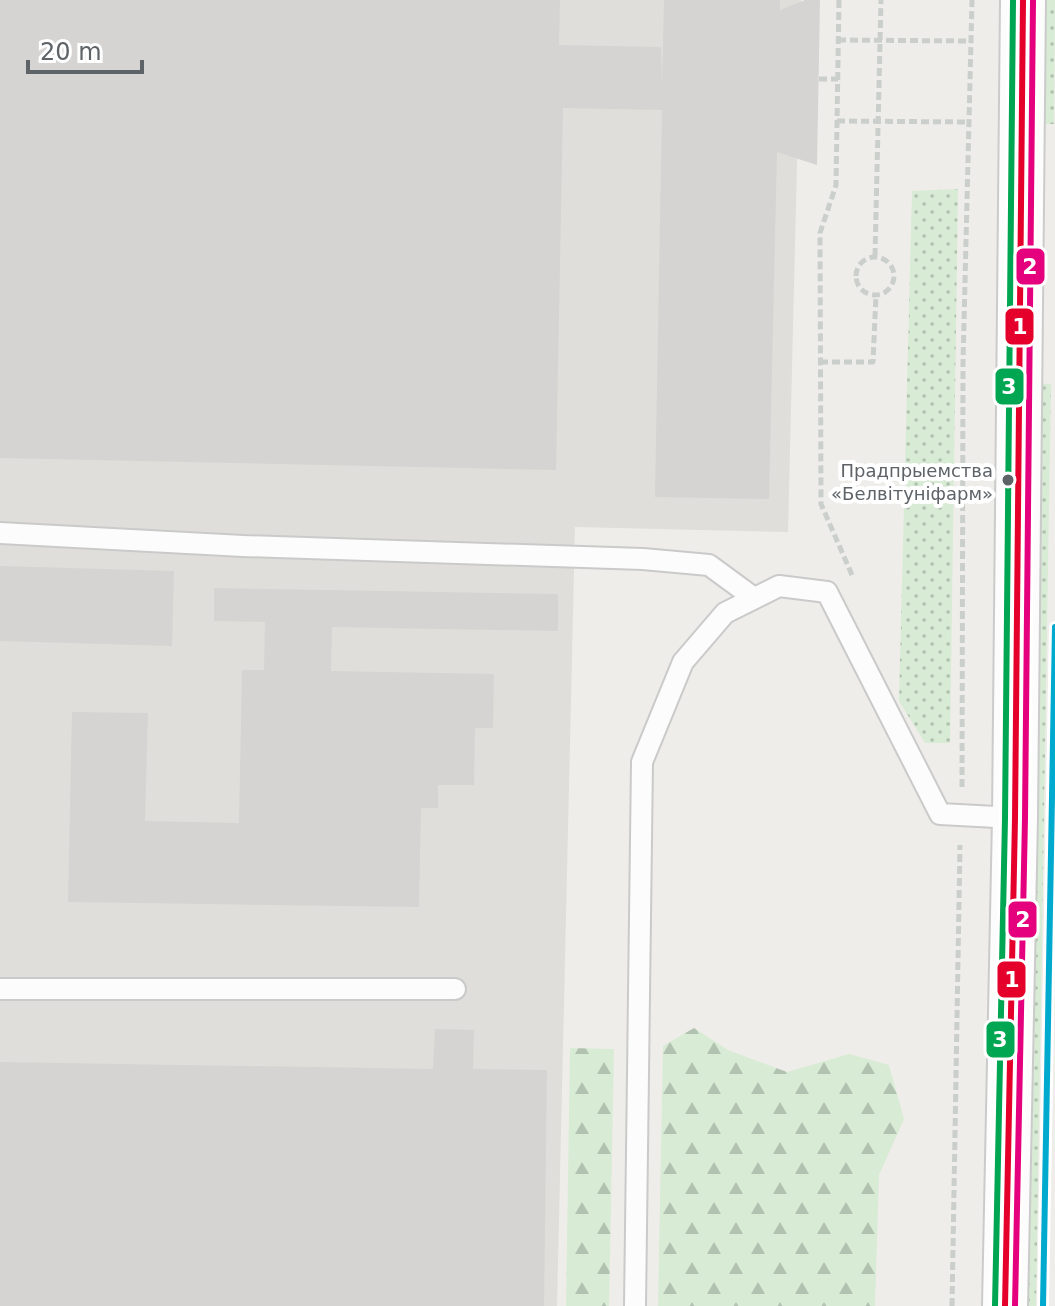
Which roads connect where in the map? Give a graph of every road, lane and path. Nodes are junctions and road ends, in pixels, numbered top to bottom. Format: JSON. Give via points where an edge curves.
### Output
{"nodes":[{"id":1,"x":839,"y":0,"type":"edge"},
{"id":2,"x":881,"y":0,"type":"edge"},
{"id":3,"x":972,"y":0,"type":"edge"},
{"id":4,"x":1023,"y":0,"type":"edge"},
{"id":5,"x":838,"y":40,"type":"junction"},
{"id":6,"x":879,"y":40,"type":"junction"},
{"id":7,"x":972,"y":41,"type":"junction"},
{"id":8,"x":819,"y":79,"type":"dead end"},
{"id":9,"x":838,"y":79,"type":"junction"},
{"id":10,"x":837,"y":121,"type":"junction"},
{"id":11,"x":878,"y":121,"type":"junction"},
{"id":12,"x":971,"y":122,"type":"junction"},
{"id":13,"x":875,"y":256,"type":"junction"},
{"id":14,"x":876,"y":295,"type":"junction"},
{"id":15,"x":820,"y":362,"type":"junction"},
{"id":16,"x":0,"y":533,"type":"edge"},
{"id":17,"x":859,"y":590,"type":"dead end"},
{"id":18,"x":754,"y":598,"type":"junction"},
{"id":19,"x":951,"y":786,"type":"dead end"},
{"id":20,"x":961,"y":816,"type":"junction"},
{"id":21,"x":1015,"y":818,"type":"junction"},
{"id":22,"x":0,"y":989,"type":"edge"},
{"id":23,"x":455,"y":989,"type":"dead end"},
{"id":24,"x":635,"y":1306,"type":"edge"},
{"id":25,"x":952,"y":1306,"type":"edge"},
{"id":26,"x":1005,"y":1306,"type":"edge"}],
"edges":[{"from":1,"to":5,"type":"path"},
{"from":2,"to":6,"type":"path"},
{"from":3,"to":7,"type":"path"},
{"from":4,"to":21,"type":"main road"},
{"from":5,"to":6,"type":"path"},
{"from":5,"to":9,"type":"path"},
{"from":6,"to":7,"type":"path"},
{"from":6,"to":11,"type":"path"},
{"from":7,"to":12,"type":"path"},
{"from":8,"to":9,"type":"path"},
{"from":9,"to":10,"type":"path"},
{"from":10,"to":11,"type":"path"},
{"from":10,"to":15,"type":"path","via":[[836,185],[820,233]]},
{"from":11,"to":12,"type":"path"},
{"from":11,"to":13,"type":"path"},
{"from":12,"to":19,"type":"path","via":[[963,363],[962,795]]},
{"from":13,"to":14,"type":"path","via":[[862,262],[856,276],[862,290]]},
{"from":13,"to":14,"type":"path","via":[[889,261],[895,275],[887,291]]},
{"from":14,"to":15,"type":"path","via":[[873,362]]},
{"from":15,"to":17,"type":"path","via":[[821,504]]},
{"from":16,"to":18,"type":"lane","via":[[643,559],[709,565]]},
{"from":18,"to":20,"type":"lane","via":[[779,586],[827,592],[940,814]]},
{"from":18,"to":24,"type":"lane","via":[[725,613],[683,662],[642,762]]},
{"from":20,"to":21,"type":"lane"},
{"from":20,"to":25,"type":"path"},
{"from":21,"to":26,"type":"main road"},
{"from":22,"to":23,"type":"lane"}]}
